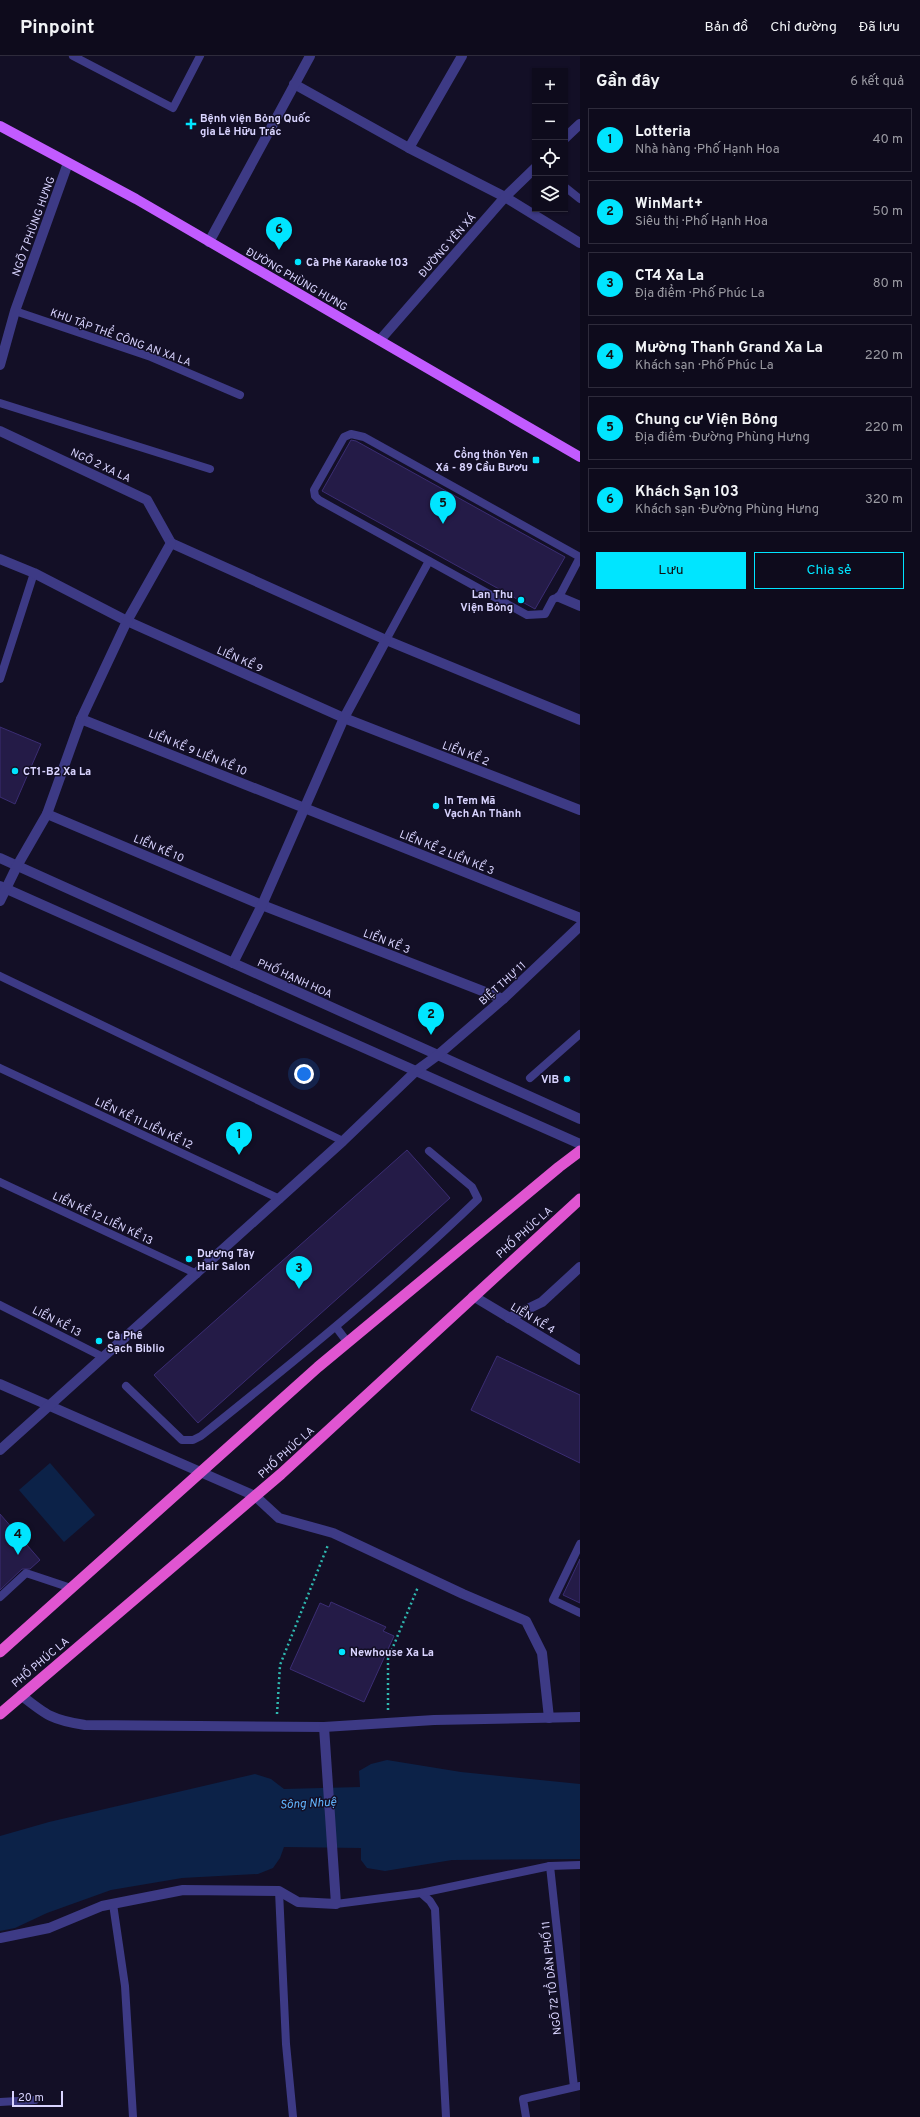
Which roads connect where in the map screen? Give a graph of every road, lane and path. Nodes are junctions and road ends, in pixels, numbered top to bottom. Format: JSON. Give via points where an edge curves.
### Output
{"nodes":[{"id":1,"x":72,"y":56,"type":"edge"},
{"id":2,"x":310,"y":56,"type":"edge"},
{"id":3,"x":462,"y":56,"type":"edge"},
{"id":4,"x":197,"y":57,"type":"edge"},
{"id":5,"x":294,"y":84,"type":"junction"},
{"id":6,"x":580,"y":124,"type":"edge"},
{"id":7,"x":0,"y":126,"type":"edge"},
{"id":8,"x":568,"y":135,"type":"edge"},
{"id":9,"x":410,"y":148,"type":"junction"},
{"id":10,"x":68,"y":163,"type":"junction"},
{"id":11,"x":532,"y":171,"type":"edge"},
{"id":12,"x":568,"y":190,"type":"edge"},
{"id":13,"x":505,"y":197,"type":"junction"},
{"id":14,"x":580,"y":200,"type":"edge"},
{"id":15,"x":209,"y":242,"type":"junction"},
{"id":16,"x":580,"y":243,"type":"edge"},
{"id":17,"x":15,"y":311,"type":"junction"},
{"id":18,"x":380,"y":340,"type":"junction"},
{"id":19,"x":0,"y":365,"type":"edge"},
{"id":20,"x":240,"y":395,"type":"dead end"},
{"id":21,"x":0,"y":403,"type":"edge"},
{"id":22,"x":0,"y":431,"type":"edge"},
{"id":23,"x":580,"y":457,"type":"edge"},
{"id":24,"x":210,"y":469,"type":"dead end"},
{"id":25,"x":172,"y":543,"type":"junction"},
{"id":26,"x":580,"y":557,"type":"edge"},
{"id":27,"x":0,"y":559,"type":"edge"},
{"id":28,"x":429,"y":561,"type":"junction"},
{"id":29,"x":34,"y":573,"type":"junction"},
{"id":30,"x":559,"y":597,"type":"junction"},
{"id":31,"x":580,"y":606,"type":"edge"},
{"id":32,"x":128,"y":621,"type":"junction"},
{"id":33,"x":386,"y":640,"type":"junction"},
{"id":34,"x":0,"y":679,"type":"edge"},
{"id":35,"x":344,"y":718,"type":"junction"},
{"id":36,"x":81,"y":719,"type":"junction"},
{"id":37,"x":580,"y":720,"type":"edge"},
{"id":38,"x":305,"y":808,"type":"junction"},
{"id":39,"x":580,"y":810,"type":"edge"},
{"id":40,"x":47,"y":814,"type":"junction"},
{"id":41,"x":0,"y":858,"type":"edge"},
{"id":42,"x":17,"y":866,"type":"junction"},
{"id":43,"x":3,"y":888,"type":"edge"},
{"id":44,"x":0,"y":901,"type":"edge"},
{"id":45,"x":262,"y":905,"type":"junction"},
{"id":46,"x":580,"y":918,"type":"edge"},
{"id":47,"x":580,"y":926,"type":"edge"},
{"id":48,"x":233,"y":963,"type":"junction"},
{"id":49,"x":0,"y":976,"type":"edge"},
{"id":50,"x":503,"y":999,"type":"junction"},
{"id":51,"x":580,"y":1034,"type":"edge"},
{"id":52,"x":438,"y":1055,"type":"junction"},
{"id":53,"x":0,"y":1068,"type":"edge"},
{"id":54,"x":416,"y":1071,"type":"junction"},
{"id":55,"x":530,"y":1078,"type":"dead end"},
{"id":56,"x":580,"y":1119,"type":"edge"},
{"id":57,"x":344,"y":1142,"type":"junction"},
{"id":58,"x":580,"y":1144,"type":"edge"},
{"id":59,"x":429,"y":1150,"type":"dead end"},
{"id":60,"x":580,"y":1151,"type":"edge"},
{"id":61,"x":0,"y":1182,"type":"edge"},
{"id":62,"x":280,"y":1199,"type":"junction"},
{"id":63,"x":580,"y":1199,"type":"edge"},
{"id":64,"x":580,"y":1267,"type":"edge"},
{"id":65,"x":197,"y":1274,"type":"junction"},
{"id":66,"x":473,"y":1296,"type":"junction"},
{"id":67,"x":0,"y":1305,"type":"edge"},
{"id":68,"x":509,"y":1318,"type":"junction"},
{"id":69,"x":336,"y":1327,"type":"junction"},
{"id":70,"x":348,"y":1343,"type":"junction"},
{"id":71,"x":103,"y":1357,"type":"junction"},
{"id":72,"x":580,"y":1360,"type":"edge"},
{"id":73,"x":0,"y":1384,"type":"edge"},
{"id":74,"x":126,"y":1386,"type":"dead end"},
{"id":75,"x":49,"y":1406,"type":"junction"},
{"id":76,"x":0,"y":1450,"type":"edge"},
{"id":77,"x":200,"y":1472,"type":"junction"},
{"id":78,"x":255,"y":1496,"type":"junction"},
{"id":79,"x":333,"y":1533,"type":"junction"},
{"id":80,"x":580,"y":1544,"type":"edge"},
{"id":81,"x":423,"y":1576,"type":"junction"},
{"id":82,"x":71,"y":1588,"type":"junction"},
{"id":83,"x":0,"y":1597,"type":"edge"},
{"id":84,"x":580,"y":1613,"type":"edge"},
{"id":85,"x":0,"y":1652,"type":"edge"},
{"id":86,"x":21,"y":1694,"type":"junction"},
{"id":87,"x":0,"y":1714,"type":"edge"},
{"id":88,"x":580,"y":1717,"type":"edge"},
{"id":89,"x":549,"y":1718,"type":"junction"},
{"id":90,"x":388,"y":1724,"type":"junction"},
{"id":91,"x":277,"y":1727,"type":"junction"},
{"id":92,"x":324,"y":1727,"type":"junction"},
{"id":93,"x":580,"y":1865,"type":"edge"},
{"id":94,"x":550,"y":1866,"type":"junction"},
{"id":95,"x":279,"y":1891,"type":"junction"},
{"id":96,"x":421,"y":1893,"type":"junction"},
{"id":97,"x":113,"y":1904,"type":"junction"},
{"id":98,"x":336,"y":1904,"type":"junction"},
{"id":99,"x":0,"y":1938,"type":"edge"},
{"id":100,"x":577,"y":2087,"type":"edge"},
{"id":101,"x":35,"y":2100,"type":"dead end"},
{"id":102,"x":0,"y":2102,"type":"edge"},
{"id":103,"x":133,"y":2117,"type":"edge"},
{"id":104,"x":293,"y":2117,"type":"edge"},
{"id":105,"x":446,"y":2117,"type":"edge"},
{"id":106,"x":526,"y":2117,"type":"edge"}],
"edges":[{"from":1,"to":4,"type":"lane","via":[[173,108]]},
{"from":2,"to":5,"type":"street"},
{"from":3,"to":9,"type":"street"},
{"from":5,"to":9,"type":"street"},
{"from":5,"to":15,"type":"street"},
{"from":6,"to":8,"type":"street"},
{"from":7,"to":10,"type":"main road","name":"ĐƯỜNG PHÙNG HƯNG"},
{"from":9,"to":13,"type":"street"},
{"from":10,"to":15,"type":"main road","name":"ĐƯỜNG PHÙNG HƯNG"},
{"from":10,"to":17,"type":"street","name":"NGÕ 7 PHÙNG HƯNG"},
{"from":11,"to":13,"type":"street","name":"ĐƯỜNG YÊN XÁ"},
{"from":12,"to":14,"type":"lane"},
{"from":13,"to":16,"type":"street"},
{"from":13,"to":18,"type":"street","name":"ĐƯỜNG YÊN XÁ"},
{"from":15,"to":18,"type":"main road","name":"ĐƯỜNG PHÙNG HƯNG"},
{"from":17,"to":19,"type":"street","name":"NGÕ 7 PHÙNG HƯNG"},
{"from":17,"to":20,"type":"lane","name":"KHU TẬP THỂ CÔNG AN XA LA","via":[[151,357]]},
{"from":18,"to":23,"type":"main road","name":"ĐƯỜNG PHÙNG HƯNG"},
{"from":21,"to":24,"type":"lane"},
{"from":22,"to":25,"type":"street","name":"NGÕ 2 XA LA","via":[[147,500]]},
{"from":25,"to":32,"type":"street"},
{"from":25,"to":33,"type":"street"},
{"from":26,"to":28,"type":"lane","via":[[364,437],[351,434],[344,437],[314,490],[315,496]]},
{"from":26,"to":30,"type":"lane"},
{"from":27,"to":29,"type":"street","name":"LIỀN KỀ 9"},
{"from":28,"to":30,"type":"lane","via":[[527,615],[545,614],[553,599]]},
{"from":28,"to":33,"type":"lane"},
{"from":29,"to":32,"type":"street","name":"LIỀN KỀ 9"},
{"from":29,"to":34,"type":"lane"},
{"from":30,"to":31,"type":"street"},
{"from":32,"to":35,"type":"street","name":"LIỀN KỀ 9"},
{"from":32,"to":36,"type":"street"},
{"from":33,"to":35,"type":"street"},
{"from":33,"to":37,"type":"street"},
{"from":35,"to":38,"type":"street"},
{"from":35,"to":39,"type":"street","name":"LIỀN KỀ 2"},
{"from":36,"to":38,"type":"street","name":"LIỀN KỀ 9 LIỀN KỀ 10"},
{"from":36,"to":40,"type":"street"},
{"from":38,"to":45,"type":"street"},
{"from":38,"to":46,"type":"street","name":"LIỀN KỀ 2 LIỀN KỀ 3"},
{"from":40,"to":42,"type":"street"},
{"from":40,"to":45,"type":"street","name":"LIỀN KỀ 10"},
{"from":41,"to":42,"type":"street","name":"PHỐ HẠNH HOA"},
{"from":42,"to":43,"type":"street"},
{"from":42,"to":48,"type":"street","name":"PHỐ HẠNH HOA"},
{"from":43,"to":44,"type":"street"},
{"from":43,"to":54,"type":"street"},
{"from":45,"to":48,"type":"street"},
{"from":45,"to":50,"type":"street","name":"LIỀN KỀ 3"},
{"from":47,"to":50,"type":"street","name":"BIỆT THỰ 11"},
{"from":48,"to":52,"type":"street","name":"PHỐ HẠNH HOA"},
{"from":49,"to":57,"type":"lane"},
{"from":50,"to":52,"type":"street","name":"BIỆT THỰ 11"},
{"from":51,"to":55,"type":"lane"},
{"from":52,"to":54,"type":"street","name":"BIỆT THỰ 11"},
{"from":52,"to":56,"type":"street","name":"PHỐ HẠNH HOA"},
{"from":53,"to":62,"type":"lane","name":"LIỀN KỀ 11 LIỀN KỀ 12"},
{"from":54,"to":57,"type":"street","name":"BIỆT THỰ 11"},
{"from":54,"to":58,"type":"street"},
{"from":57,"to":62,"type":"street","name":"BIỆT THỰ 11"},
{"from":59,"to":69,"type":"lane","via":[[472,1188],[478,1199]]},
{"from":60,"to":70,"type":"highway"},
{"from":61,"to":65,"type":"lane","name":"LIỀN KỀ 12 LIỀN KỀ 13"},
{"from":62,"to":65,"type":"street","name":"BIỆT THỰ 11"},
{"from":63,"to":66,"type":"highway","name":"PHỐ PHÚC LA"},
{"from":64,"to":68,"type":"street","via":[[542,1302]]},
{"from":65,"to":71,"type":"street","name":"BIỆT THỰ 11"},
{"from":66,"to":68,"type":"street","name":"LIỀN KỀ 4"},
{"from":66,"to":78,"type":"highway","name":"PHỐ PHÚC LA"},
{"from":67,"to":71,"type":"lane","name":"LIỀN KỀ 13"},
{"from":68,"to":72,"type":"street","name":"LIỀN KỀ 4"},
{"from":69,"to":70,"type":"lane"},
{"from":69,"to":74,"type":"lane","via":[[193,1440],[182,1440]]},
{"from":70,"to":77,"type":"highway"},
{"from":71,"to":75,"type":"street","name":"BIỆT THỰ 11"},
{"from":73,"to":75,"type":"street"},
{"from":75,"to":76,"type":"street","name":"BIỆT THỰ 11"},
{"from":75,"to":77,"type":"street"},
{"from":77,"to":78,"type":"street"},
{"from":77,"to":82,"type":"highway"},
{"from":78,"to":79,"type":"street","via":[[278,1518]]},
{"from":78,"to":86,"type":"highway","name":"PHỐ PHÚC LA"},
{"from":79,"to":81,"type":"street"},
{"from":79,"to":91,"type":"path","via":[[280,1666]]},
{"from":80,"to":84,"type":"lane","via":[[553,1600]]},
{"from":81,"to":89,"type":"street","via":[[526,1621],[542,1653]]},
{"from":81,"to":90,"type":"path","via":[[388,1659]]},
{"from":82,"to":83,"type":"lane","via":[[26,1573]]},
{"from":82,"to":85,"type":"highway"},
{"from":86,"to":87,"type":"highway","name":"PHỐ PHÚC LA"},
{"from":86,"to":91,"type":"street","via":[[46,1715],[64,1722],[85,1725]]},
{"from":88,"to":89,"type":"street"},
{"from":89,"to":90,"type":"street","via":[[434,1720]]},
{"from":90,"to":92,"type":"street"},
{"from":91,"to":92,"type":"street"},
{"from":92,"to":98,"type":"street"},
{"from":93,"to":94,"type":"lane"},
{"from":94,"to":96,"type":"lane"},
{"from":94,"to":100,"type":"lane","name":"NGÕ 72 TỔ DÂN PHỐ 11"},
{"from":95,"to":97,"type":"street","via":[[183,1890]]},
{"from":95,"to":98,"type":"street","via":[[298,1902]]},
{"from":95,"to":104,"type":"lane","via":[[286,2044]]},
{"from":96,"to":98,"type":"lane"},
{"from":96,"to":105,"type":"lane","via":[[430,1900],[435,1909]]},
{"from":97,"to":99,"type":"street","via":[[92,1909],[49,1928]]},
{"from":97,"to":103,"type":"lane","via":[[124,1986]]},
{"from":100,"to":106,"type":"lane","via":[[523,2099]]},
{"from":101,"to":102,"type":"lane"}]}
